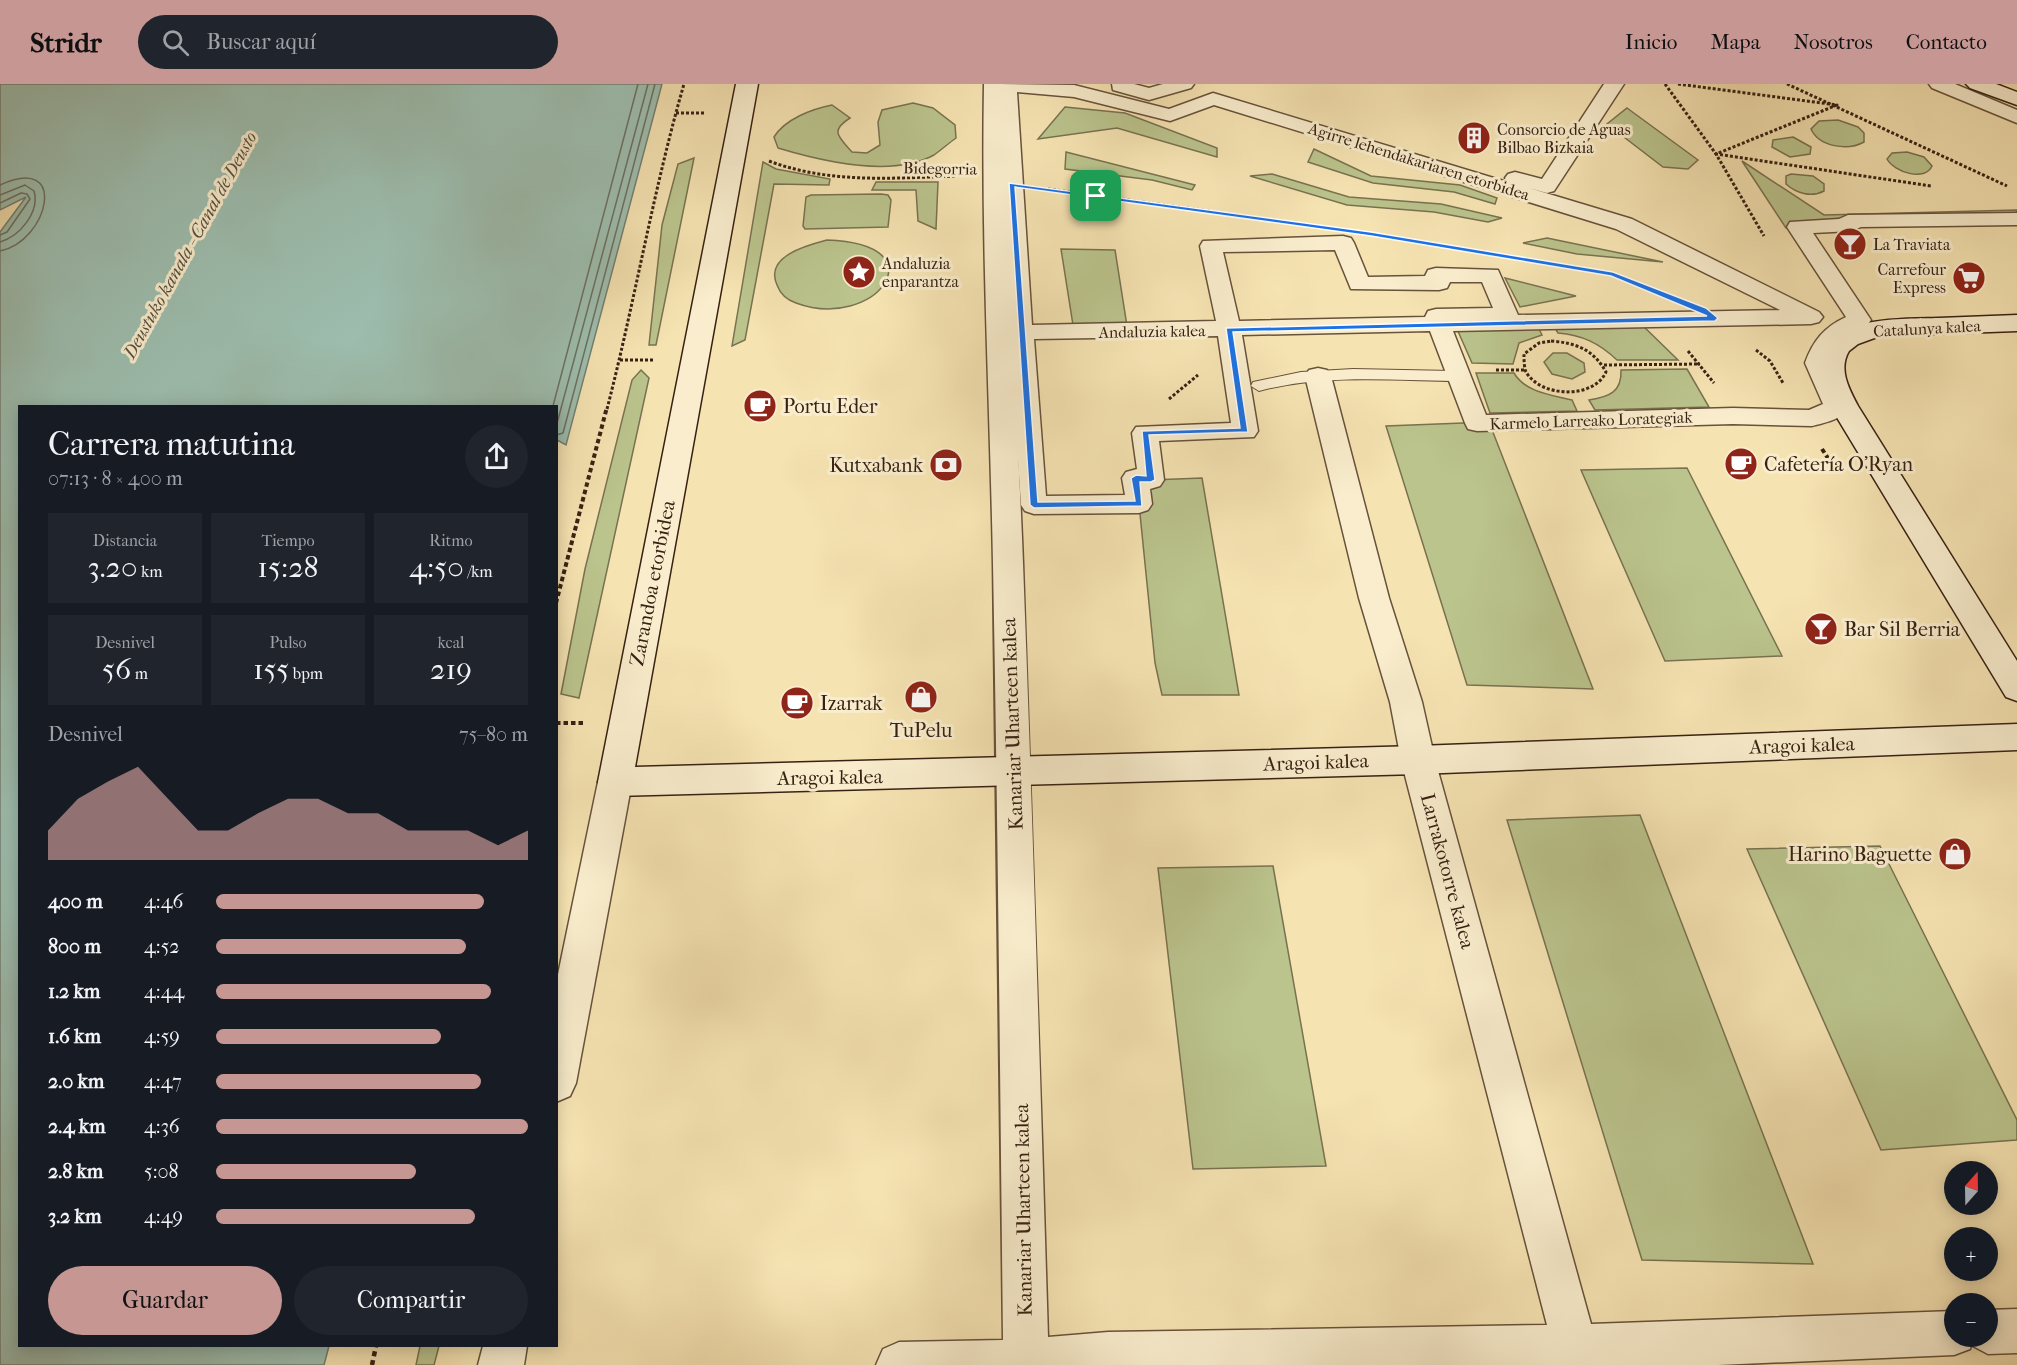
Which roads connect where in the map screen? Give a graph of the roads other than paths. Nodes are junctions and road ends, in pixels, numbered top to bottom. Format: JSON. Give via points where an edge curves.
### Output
{"nodes":[{"id":1,"x":747,"y":84,"type":"edge"},
{"id":2,"x":1115,"y":84,"type":"edge"},
{"id":3,"x":1184,"y":84,"type":"edge"},
{"id":4,"x":1193,"y":84,"type":"edge"},
{"id":5,"x":1614,"y":84,"type":"edge"},
{"id":6,"x":1939,"y":84,"type":"edge"},
{"id":7,"x":1977,"y":84,"type":"edge"},
{"id":8,"x":1004,"y":85,"type":"edge"},
{"id":9,"x":2017,"y":99,"type":"edge"},
{"id":10,"x":2017,"y":117,"type":"edge"},
{"id":11,"x":1002,"y":183,"type":"junction"},
{"id":12,"x":2017,"y":219,"type":"edge"},
{"id":13,"x":1811,"y":317,"type":"joint"},
{"id":14,"x":2017,"y":323,"type":"edge"},
{"id":15,"x":1440,"y":325,"type":"junction"},
{"id":16,"x":1229,"y":330,"type":"junction"},
{"id":17,"x":1032,"y":333,"type":"dead end"},
{"id":18,"x":1453,"y":375,"type":"dead end"},
{"id":19,"x":1318,"y":376,"type":"junction"},
{"id":20,"x":1259,"y":386,"type":"dead end"},
{"id":21,"x":2017,"y":688,"type":"edge"},
{"id":22,"x":2017,"y":737,"type":"edge"},
{"id":23,"x":1418,"y":760,"type":"junction"},
{"id":24,"x":1014,"y":772,"type":"junction"},
{"id":25,"x":615,"y":782,"type":"junction"},
{"id":26,"x":558,"y":1073,"type":"edge"},
{"id":27,"x":2017,"y":1331,"type":"edge"},
{"id":28,"x":1998,"y":1332,"type":"edge"},
{"id":29,"x":1944,"y":1334,"type":"edge"},
{"id":30,"x":505,"y":1347,"type":"edge"},
{"id":31,"x":1577,"y":1355,"type":"edge"},
{"id":32,"x":1026,"y":1363,"type":"edge"},
{"id":33,"x":501,"y":1365,"type":"edge"},
{"id":34,"x":899,"y":1365,"type":"edge"}],
"edges":[{"from":1,"to":25,"type":"street","name":"Zarandoa etorbidea"},
{"from":2,"to":3,"type":"street","via":[[1149,94]]},
{"from":4,"to":5,"type":"street","via":[[1547,187]]},
{"from":6,"to":10,"type":"street"},
{"from":7,"to":9,"type":"street"},
{"from":8,"to":11,"type":"street"},
{"from":8,"to":13,"type":"street","name":"Agirre lehendakariaren etorbidea","via":[[1074,91],[1170,115],[1213,99],[1624,224]]},
{"from":11,"to":16,"type":"street","via":[[1034,505],[1139,504],[1136,478],[1151,480],[1144,432],[1245,430]]},
{"from":11,"to":24,"type":"street","name":"Kanariar Uharteen kalea"},
{"from":12,"to":15,"type":"street","name":"Karmelo Larreako Lorategiak","via":[[1848,221],[1852,225],[1798,227],[1859,320],[1840,329],[1824,344],[1817,363],[1837,408],[1812,418],[1733,416],[1477,423]]},
{"from":13,"to":15,"type":"street","name":"Andaluzia kalea"},
{"from":14,"to":21,"type":"street","name":"Catalunya kalea","via":[[1880,328],[1839,343],[1831,360],[1833,386]]},
{"from":15,"to":16,"type":"street","name":"Andaluzia kalea"},
{"from":15,"to":16,"type":"street","via":[[1436,316],[1507,315],[1490,274],[1436,275],[1439,283],[1359,284],[1343,243],[1210,246]]},
{"from":16,"to":17,"type":"street","name":"Andaluzia kalea"},
{"from":18,"to":19,"type":"lane"},
{"from":19,"to":20,"type":"lane"},
{"from":19,"to":23,"type":"street","name":"Larrakotorre kalea","via":[[1374,598],[1406,702]]},
{"from":22,"to":23,"type":"street","name":"Aragoi kalea"},
{"from":23,"to":24,"type":"street","name":"Aragoi kalea"},
{"from":23,"to":31,"type":"street","name":"Larrakotorre kalea"},
{"from":24,"to":25,"type":"street","name":"Aragoi kalea"},
{"from":24,"to":32,"type":"street","name":"Kanariar Uharteen kalea"},
{"from":25,"to":26,"type":"street","name":"Zarandoa etorbidea"},
{"from":27,"to":28,"type":"street"},
{"from":29,"to":31,"type":"street"},
{"from":30,"to":33,"type":"street"},
{"from":31,"to":32,"type":"street","via":[[1108,1354]]},
{"from":32,"to":34,"type":"street"}]}
